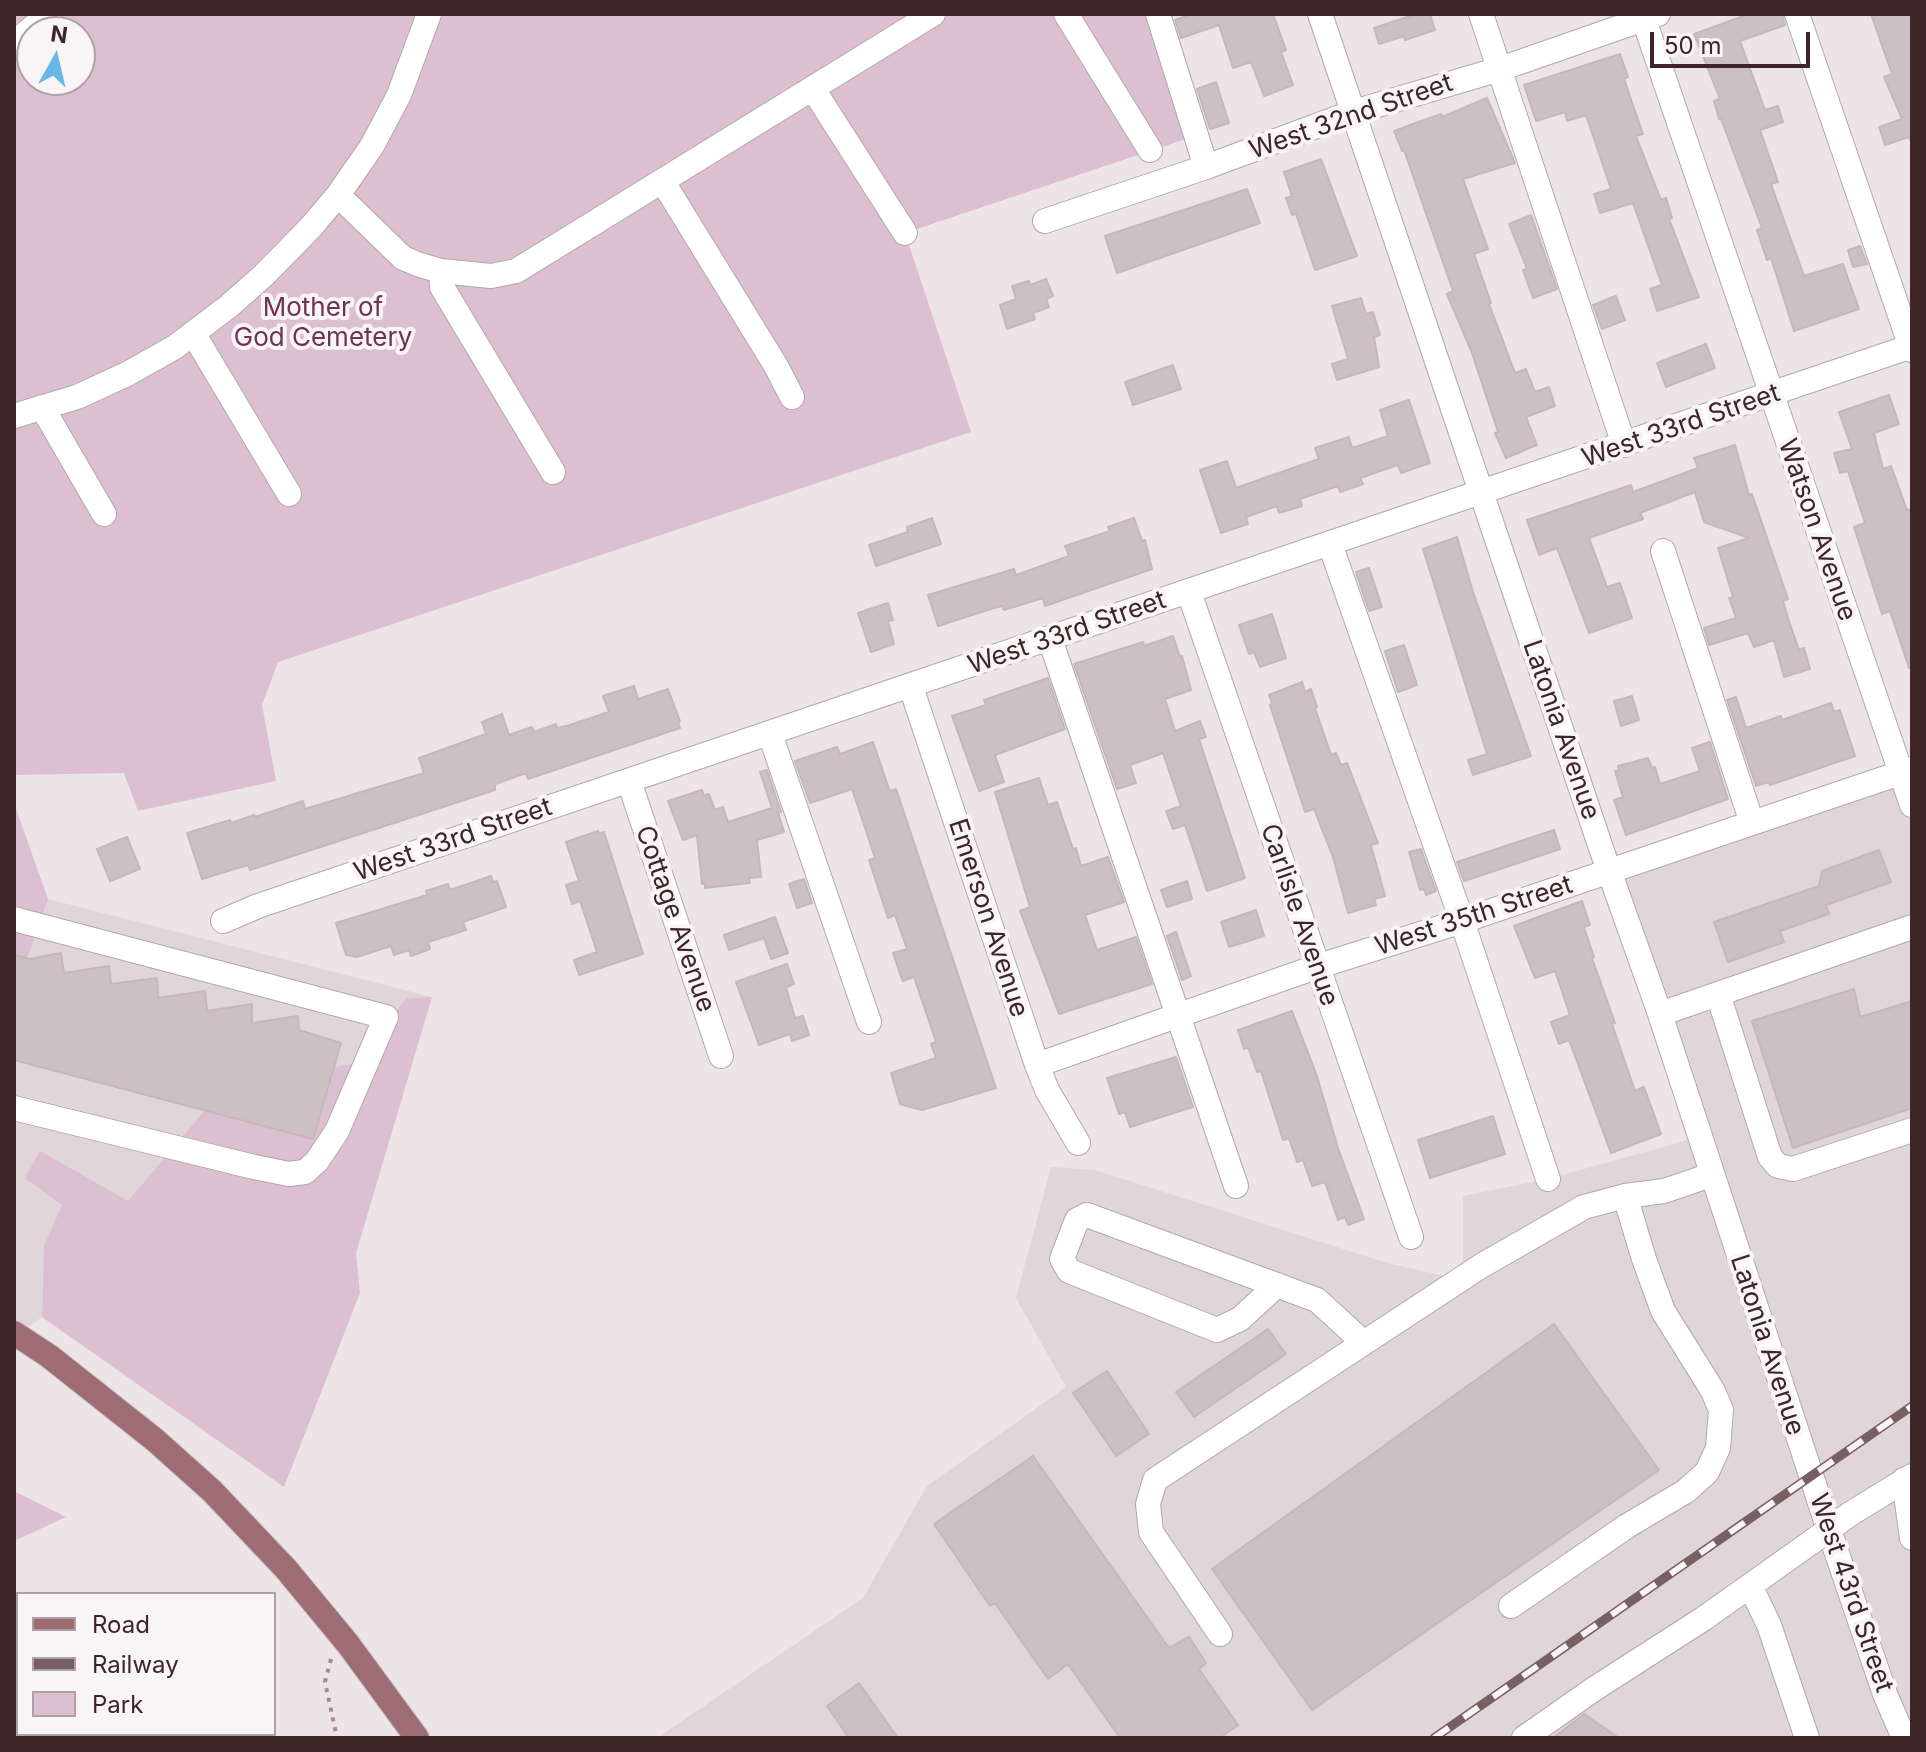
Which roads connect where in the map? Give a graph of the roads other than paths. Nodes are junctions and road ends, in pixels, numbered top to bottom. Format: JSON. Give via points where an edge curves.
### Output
{"nodes":[{"id":1,"x":49,"y":14,"type":"edge"},
{"id":2,"x":429,"y":14,"type":"edge"},
{"id":3,"x":933,"y":14,"type":"edge"},
{"id":4,"x":1066,"y":14,"type":"edge"},
{"id":5,"x":1158,"y":14,"type":"edge"},
{"id":6,"x":1320,"y":14,"type":"edge"},
{"id":7,"x":1481,"y":14,"type":"edge"},
{"id":8,"x":1797,"y":14,"type":"edge"},
{"id":9,"x":1648,"y":16,"type":"edge"},
{"id":10,"x":14,"y":43,"type":"edge"},
{"id":11,"x":1500,"y":69,"type":"junction"},
{"id":12,"x":813,"y":89,"type":"junction"},
{"id":13,"x":1354,"y":112,"type":"junction"},
{"id":14,"x":1150,"y":150,"type":"dead end"},
{"id":15,"x":1206,"y":167,"type":"junction"},
{"id":16,"x":663,"y":182,"type":"junction"},
{"id":17,"x":338,"y":195,"type":"junction"},
{"id":18,"x":1045,"y":221,"type":"dead end"},
{"id":19,"x":905,"y":233,"type":"dead end"},
{"id":20,"x":441,"y":271,"type":"junction"},
{"id":21,"x":193,"y":333,"type":"junction"},
{"id":22,"x":1912,"y":348,"type":"edge"},
{"id":23,"x":1770,"y":396,"type":"junction"},
{"id":24,"x":792,"y":397,"type":"dead end"},
{"id":25,"x":42,"y":407,"type":"junction"},
{"id":26,"x":14,"y":416,"type":"edge"},
{"id":27,"x":1624,"y":445,"type":"junction"},
{"id":28,"x":553,"y":472,"type":"dead end"},
{"id":29,"x":1481,"y":493,"type":"junction"},
{"id":30,"x":289,"y":494,"type":"dead end"},
{"id":31,"x":104,"y":514,"type":"dead end"},
{"id":32,"x":1330,"y":544,"type":"junction"},
{"id":33,"x":1663,"y":551,"type":"dead end"},
{"id":34,"x":1189,"y":592,"type":"junction"},
{"id":35,"x":1050,"y":639,"type":"junction"},
{"id":36,"x":911,"y":687,"type":"junction"},
{"id":37,"x":770,"y":734,"type":"junction"},
{"id":38,"x":1906,"y":771,"type":"edge"},
{"id":39,"x":629,"y":781,"type":"junction"},
{"id":40,"x":1912,"y":805,"type":"edge"},
{"id":41,"x":1752,"y":823,"type":"junction"},
{"id":42,"x":1609,"y":871,"type":"junction"},
{"id":43,"x":14,"y":919,"type":"edge"},
{"id":44,"x":223,"y":921,"type":"dead end"},
{"id":45,"x":1462,"y":921,"type":"junction"},
{"id":46,"x":1912,"y":927,"type":"edge"},
{"id":47,"x":1316,"y":967,"type":"junction"},
{"id":48,"x":1718,"y":994,"type":"junction"},
{"id":49,"x":1660,"y":1014,"type":"junction"},
{"id":50,"x":1178,"y":1016,"type":"junction"},
{"id":51,"x":869,"y":1022,"type":"dead end"},
{"id":52,"x":721,"y":1056,"type":"dead end"},
{"id":53,"x":1037,"y":1065,"type":"junction"},
{"id":54,"x":14,"y":1108,"type":"edge"},
{"id":55,"x":1912,"y":1130,"type":"edge"},
{"id":56,"x":1078,"y":1143,"type":"dead end"},
{"id":57,"x":1711,"y":1175,"type":"junction"},
{"id":58,"x":1548,"y":1179,"type":"dead end"},
{"id":59,"x":1236,"y":1186,"type":"dead end"},
{"id":60,"x":1625,"y":1196,"type":"junction"},
{"id":61,"x":1411,"y":1237,"type":"dead end"},
{"id":62,"x":1277,"y":1285,"type":"junction"},
{"id":63,"x":14,"y":1333,"type":"edge"},
{"id":64,"x":1364,"y":1343,"type":"junction"},
{"id":65,"x":1801,"y":1447,"type":"joint"},
{"id":66,"x":1908,"y":1478,"type":"edge"},
{"id":67,"x":1912,"y":1538,"type":"edge"},
{"id":68,"x":1748,"y":1588,"type":"junction"},
{"id":69,"x":1511,"y":1606,"type":"dead end"},
{"id":70,"x":1220,"y":1634,"type":"dead end"},
{"id":71,"x":417,"y":1738,"type":"edge"},
{"id":72,"x":1524,"y":1738,"type":"edge"},
{"id":73,"x":1807,"y":1738,"type":"edge"},
{"id":74,"x":1904,"y":1738,"type":"edge"}],
"edges":[{"from":1,"to":10,"type":"street"},
{"from":2,"to":17,"type":"street","via":[[399,95]]},
{"from":3,"to":12,"type":"street"},
{"from":4,"to":14,"type":"street"},
{"from":5,"to":15,"type":"street"},
{"from":6,"to":13,"type":"street","name":"Latonia Avenue"},
{"from":7,"to":11,"type":"street"},
{"from":8,"to":22,"type":"street"},
{"from":9,"to":11,"type":"street","name":"West 32nd Street"},
{"from":9,"to":23,"type":"street","name":"Watson Avenue"},
{"from":11,"to":13,"type":"street","name":"West 32nd Street"},
{"from":11,"to":27,"type":"street"},
{"from":12,"to":16,"type":"street"},
{"from":12,"to":19,"type":"street"},
{"from":13,"to":15,"type":"street","name":"West 32nd Street"},
{"from":13,"to":29,"type":"street","name":"Latonia Avenue"},
{"from":15,"to":18,"type":"street","name":"West 32nd Street"},
{"from":16,"to":20,"type":"street","via":[[516,271],[491,276]]},
{"from":16,"to":24,"type":"street"},
{"from":17,"to":20,"type":"street","via":[[403,258]]},
{"from":17,"to":21,"type":"street","via":[[264,275]]},
{"from":20,"to":28,"type":"street","via":[[442,287]]},
{"from":21,"to":25,"type":"street","via":[[127,374]]},
{"from":21,"to":30,"type":"street"},
{"from":22,"to":23,"type":"street","name":"West 33rd Street"},
{"from":23,"to":27,"type":"street","name":"West 33rd Street"},
{"from":23,"to":38,"type":"street","name":"Watson Avenue"},
{"from":25,"to":26,"type":"street"},
{"from":25,"to":31,"type":"street"},
{"from":27,"to":29,"type":"street","name":"West 33rd Street"},
{"from":29,"to":32,"type":"street","name":"West 33rd Street"},
{"from":29,"to":42,"type":"street","name":"Latonia Avenue"},
{"from":32,"to":34,"type":"street","name":"West 33rd Street"},
{"from":32,"to":45,"type":"street"},
{"from":33,"to":41,"type":"street"},
{"from":34,"to":35,"type":"street","name":"West 33rd Street"},
{"from":34,"to":47,"type":"street","name":"Carlisle Avenue"},
{"from":35,"to":36,"type":"street","name":"West 33rd Street"},
{"from":35,"to":50,"type":"street"},
{"from":36,"to":37,"type":"street","name":"West 33rd Street"},
{"from":36,"to":53,"type":"street","name":"Emerson Avenue"},
{"from":37,"to":39,"type":"street","name":"West 33rd Street"},
{"from":37,"to":51,"type":"street"},
{"from":38,"to":40,"type":"street","name":"Watson Avenue"},
{"from":38,"to":41,"type":"street","name":"West 35th Street"},
{"from":39,"to":44,"type":"street","name":"West 33rd Street"},
{"from":39,"to":52,"type":"street","name":"Cottage Avenue"},
{"from":41,"to":42,"type":"street","name":"West 35th Street"},
{"from":42,"to":45,"type":"street","name":"West 35th Street"},
{"from":42,"to":49,"type":"street","name":"Latonia Avenue"},
{"from":43,"to":54,"type":"street","via":[[386,1017],[337,1131],[305,1172],[254,1167]]},
{"from":45,"to":47,"type":"street","name":"West 35th Street"},
{"from":45,"to":58,"type":"street"},
{"from":46,"to":48,"type":"street"},
{"from":47,"to":50,"type":"street","name":"West 35th Street"},
{"from":47,"to":61,"type":"street","name":"Carlisle Avenue"},
{"from":48,"to":49,"type":"street"},
{"from":48,"to":55,"type":"street","via":[[1770,1157],[1778,1166],[1793,1169]]},
{"from":49,"to":57,"type":"street","name":"Latonia Avenue"},
{"from":50,"to":53,"type":"street","name":"West 35th Street"},
{"from":50,"to":59,"type":"street"},
{"from":53,"to":56,"type":"street","name":"Emerson Avenue"},
{"from":57,"to":60,"type":"street","via":[[1664,1191]]},
{"from":57,"to":65,"type":"street","name":"Latonia Avenue"},
{"from":60,"to":64,"type":"street","via":[[1584,1207]]},
{"from":60,"to":69,"type":"street","via":[[1663,1311],[1721,1410],[1718,1448],[1707,1472],[1686,1491]]},
{"from":62,"to":62,"type":"street","via":[[1087,1215],[1077,1220],[1062,1259],[1069,1271],[1217,1330],[1240,1319]]},
{"from":62,"to":64,"type":"street","via":[[1317,1300]]},
{"from":63,"to":71,"type":"main road","via":[[155,1440],[212,1491],[286,1569]]},
{"from":64,"to":70,"type":"street","via":[[1155,1480],[1148,1504],[1151,1532]]},
{"from":65,"to":74,"type":"street","name":"West 43rd Street"},
{"from":66,"to":67,"type":"street"},
{"from":66,"to":68,"type":"street","bridge":true},
{"from":68,"to":72,"type":"street"},
{"from":68,"to":73,"type":"street","via":[[1769,1625]]}]}
